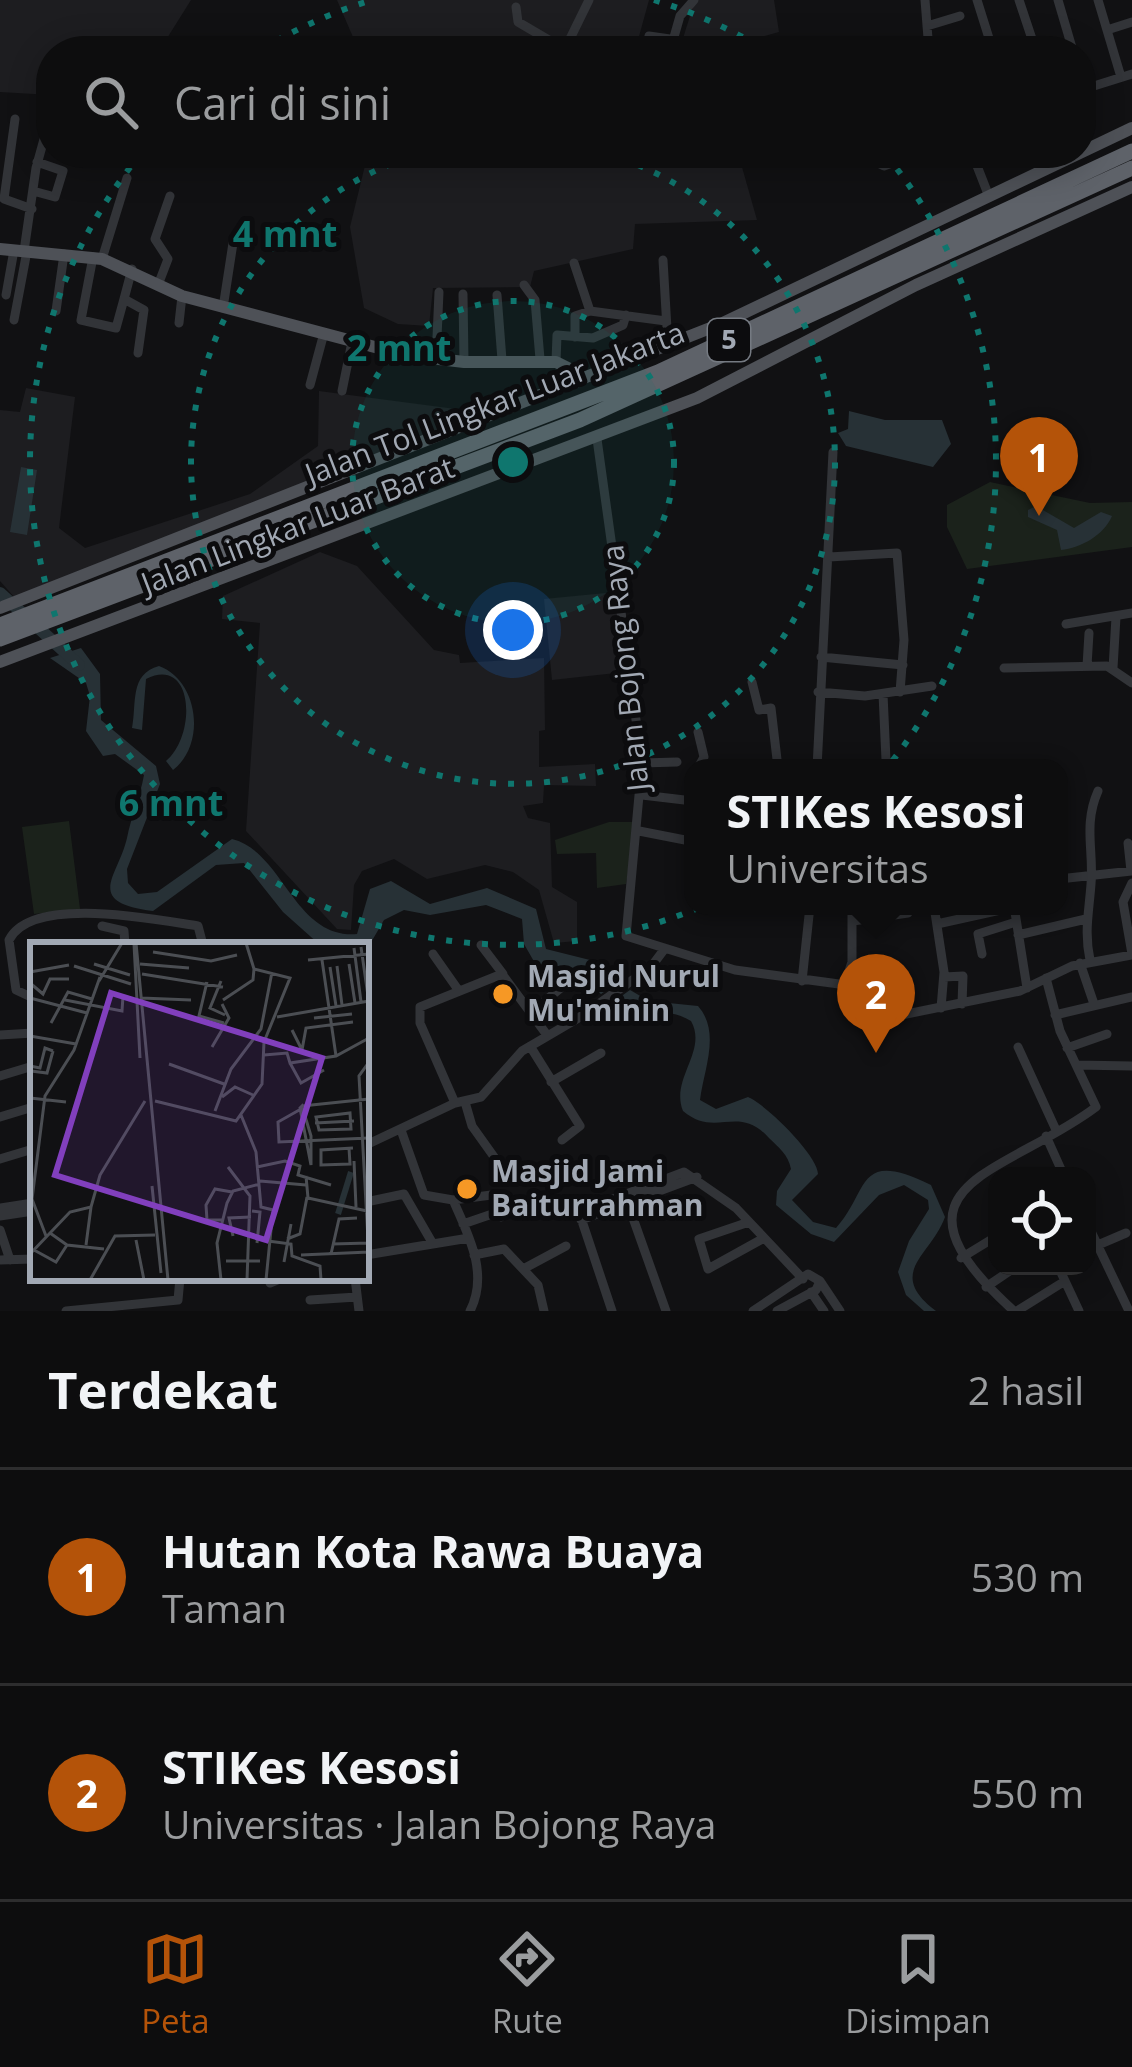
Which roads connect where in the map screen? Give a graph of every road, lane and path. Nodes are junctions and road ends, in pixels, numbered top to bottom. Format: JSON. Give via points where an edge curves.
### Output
{"nodes":[{"id":1,"x":590,"y":0,"type":"edge"},
{"id":2,"x":694,"y":0,"type":"edge"},
{"id":3,"x":925,"y":0,"type":"edge"},
{"id":4,"x":977,"y":0,"type":"edge"},
{"id":5,"x":1019,"y":0,"type":"edge"},
{"id":6,"x":1058,"y":0,"type":"edge"},
{"id":7,"x":1098,"y":0,"type":"edge"},
{"id":8,"x":516,"y":7,"type":"dead end"},
{"id":9,"x":960,"y":16,"type":"dead end"},
{"id":10,"x":1132,"y":22,"type":"edge"},
{"id":11,"x":927,"y":26,"type":"junction"},
{"id":12,"x":1107,"y":30,"type":"junction"},
{"id":13,"x":541,"y":36,"type":"edge"},
{"id":14,"x":571,"y":36,"type":"edge"},
{"id":15,"x":671,"y":36,"type":"edge"},
{"id":16,"x":927,"y":36,"type":"edge"},
{"id":17,"x":988,"y":36,"type":"edge"},
{"id":18,"x":1031,"y":36,"type":"edge"},
{"id":19,"x":1069,"y":36,"type":"edge"},
{"id":20,"x":1127,"y":75,"type":"edge"},
{"id":21,"x":1096,"y":83,"type":"edge"},
{"id":22,"x":16,"y":119,"type":"dead end"},
{"id":23,"x":1127,"y":134,"type":"edge"},
{"id":24,"x":1096,"y":147,"type":"edge"},
{"id":25,"x":1132,"y":151,"type":"edge"},
{"id":26,"x":36,"y":168,"type":"edge"},
{"id":27,"x":54,"y":168,"type":"edge"},
{"id":28,"x":978,"y":168,"type":"edge"},
{"id":29,"x":1048,"y":168,"type":"edge"},
{"id":30,"x":1096,"y":168,"type":"edge"},
{"id":31,"x":1096,"y":168,"type":"edge"},
{"id":32,"x":1132,"y":168,"type":"edge"},
{"id":33,"x":127,"y":178,"type":"dead end"},
{"id":34,"x":1132,"y":187,"type":"edge"},
{"id":35,"x":33,"y":191,"type":"junction"},
{"id":36,"x":988,"y":194,"type":"junction"},
{"id":37,"x":170,"y":196,"type":"dead end"},
{"id":38,"x":32,"y":208,"type":"junction"},
{"id":39,"x":233,"y":243,"type":"dead end"},
{"id":40,"x":16,"y":250,"type":"edge"},
{"id":41,"x":64,"y":254,"type":"junction"},
{"id":42,"x":98,"y":258,"type":"junction"},
{"id":43,"x":663,"y":260,"type":"dead end"},
{"id":44,"x":574,"y":262,"type":"dead end"},
{"id":45,"x":132,"y":269,"type":"junction"},
{"id":46,"x":524,"y":284,"type":"dead end"},
{"id":47,"x":158,"y":285,"type":"junction"},
{"id":48,"x":439,"y":292,"type":"dead end"},
{"id":49,"x":463,"y":294,"type":"dead end"},
{"id":50,"x":496,"y":295,"type":"dead end"},
{"id":51,"x":6,"y":296,"type":"dead end"},
{"id":52,"x":182,"y":296,"type":"junction"},
{"id":53,"x":124,"y":299,"type":"junction"},
{"id":54,"x":223,"y":308,"type":"junction"},
{"id":55,"x":56,"y":311,"type":"dead end"},
{"id":56,"x":590,"y":311,"type":"junction"},
{"id":57,"x":626,"y":315,"type":"junction"},
{"id":58,"x":14,"y":320,"type":"dead end"},
{"id":59,"x":666,"y":321,"type":"junction"},
{"id":60,"x":178,"y":323,"type":"dead end"},
{"id":61,"x":324,"y":333,"type":"junction"},
{"id":62,"x":575,"y":337,"type":"junction"},
{"id":63,"x":352,"y":342,"type":"junction"},
{"id":64,"x":668,"y":346,"type":"junction"},
{"id":65,"x":138,"y":353,"type":"dead end"},
{"id":66,"x":540,"y":359,"type":"junction"},
{"id":67,"x":502,"y":360,"type":"junction"},
{"id":68,"x":436,"y":361,"type":"junction"},
{"id":69,"x":464,"y":362,"type":"junction"},
{"id":70,"x":556,"y":362,"type":"junction"},
{"id":71,"x":577,"y":382,"type":"junction"},
{"id":72,"x":310,"y":385,"type":"dead end"},
{"id":73,"x":342,"y":391,"type":"dead end"},
{"id":74,"x":597,"y":439,"type":"junction"},
{"id":75,"x":832,"y":452,"type":"dead end"},
{"id":76,"x":829,"y":557,"type":"junction"},
{"id":77,"x":0,"y":608,"type":"edge"},
{"id":78,"x":1132,"y":613,"type":"edge"},
{"id":79,"x":1116,"y":617,"type":"junction"},
{"id":80,"x":1066,"y":624,"type":"dead end"},
{"id":81,"x":0,"y":626,"type":"edge"},
{"id":82,"x":1089,"y":633,"type":"dead end"},
{"id":83,"x":0,"y":639,"type":"edge"},
{"id":84,"x":821,"y":656,"type":"junction"},
{"id":85,"x":0,"y":662,"type":"edge"},
{"id":86,"x":903,"y":665,"type":"junction"},
{"id":87,"x":1087,"y":666,"type":"junction"},
{"id":88,"x":1004,"y":668,"type":"dead end"},
{"id":89,"x":1113,"y":668,"type":"junction"},
{"id":90,"x":752,"y":682,"type":"dead end"},
{"id":91,"x":1132,"y":683,"type":"edge"},
{"id":92,"x":932,"y":686,"type":"dead end"},
{"id":93,"x":818,"y":692,"type":"junction"},
{"id":94,"x":900,"y":692,"type":"junction"},
{"id":95,"x":884,"y":694,"type":"junction"},
{"id":96,"x":698,"y":732,"type":"dead end"},
{"id":97,"x":703,"y":759,"type":"edge"},
{"id":98,"x":777,"y":759,"type":"edge"},
{"id":99,"x":817,"y":759,"type":"edge"},
{"id":100,"x":886,"y":759,"type":"edge"},
{"id":101,"x":677,"y":762,"type":"dead end"},
{"id":102,"x":642,"y":763,"type":"junction"},
{"id":103,"x":1098,"y":791,"type":"dead end"},
{"id":104,"x":642,"y":795,"type":"junction"},
{"id":105,"x":684,"y":800,"type":"edge"},
{"id":106,"x":639,"y":831,"type":"junction"},
{"id":107,"x":684,"y":840,"type":"edge"},
{"id":108,"x":1128,"y":843,"type":"dead end"},
{"id":109,"x":1131,"y":871,"type":"edge"},
{"id":110,"x":1068,"y":879,"type":"edge"},
{"id":111,"x":1092,"y":879,"type":"junction"},
{"id":112,"x":1132,"y":883,"type":"edge"},
{"id":113,"x":809,"y":915,"type":"edge"},
{"id":114,"x":853,"y":915,"type":"edge"},
{"id":115,"x":894,"y":915,"type":"edge"},
{"id":116,"x":936,"y":915,"type":"edge"},
{"id":117,"x":978,"y":915,"type":"edge"},
{"id":118,"x":1015,"y":915,"type":"edge"},
{"id":119,"x":1086,"y":919,"type":"junction"},
{"id":120,"x":853,"y":921,"type":"junction"},
{"id":121,"x":937,"y":924,"type":"junction"},
{"id":122,"x":102,"y":926,"type":"dead end"},
{"id":123,"x":1017,"y":928,"type":"junction"},
{"id":124,"x":124,"y":942,"type":"edge"},
{"id":125,"x":201,"y":942,"type":"edge"},
{"id":126,"x":481,"y":945,"type":"dead end"},
{"id":127,"x":663,"y":951,"type":"junction"},
{"id":128,"x":433,"y":954,"type":"dead end"},
{"id":129,"x":982,"y":954,"type":"dead end"},
{"id":130,"x":1132,"y":954,"type":"edge"},
{"id":131,"x":1085,"y":962,"type":"junction"},
{"id":132,"x":0,"y":971,"type":"edge"},
{"id":133,"x":15,"y":971,"type":"junction"},
{"id":134,"x":503,"y":974,"type":"junction"},
{"id":135,"x":963,"y":976,"type":"junction"},
{"id":136,"x":978,"y":976,"type":"dead end"},
{"id":137,"x":944,"y":977,"type":"junction"},
{"id":138,"x":1046,"y":978,"type":"junction"},
{"id":139,"x":572,"y":979,"type":"dead end"},
{"id":140,"x":802,"y":981,"type":"junction"},
{"id":141,"x":844,"y":986,"type":"junction"},
{"id":142,"x":1027,"y":988,"type":"junction"},
{"id":143,"x":459,"y":991,"type":"junction"},
{"id":144,"x":30,"y":997,"type":"edge"},
{"id":145,"x":1132,"y":997,"type":"edge"},
{"id":146,"x":962,"y":1004,"type":"junction"},
{"id":147,"x":1094,"y":1004,"type":"junction"},
{"id":148,"x":941,"y":1008,"type":"junction"},
{"id":149,"x":531,"y":1012,"type":"junction"},
{"id":150,"x":1055,"y":1015,"type":"junction"},
{"id":151,"x":30,"y":1033,"type":"edge"},
{"id":152,"x":1107,"y":1034,"type":"dead end"},
{"id":153,"x":0,"y":1035,"type":"edge"},
{"id":154,"x":547,"y":1035,"type":"junction"},
{"id":155,"x":530,"y":1046,"type":"junction"},
{"id":156,"x":1018,"y":1047,"type":"dead end"},
{"id":157,"x":1067,"y":1048,"type":"junction"},
{"id":158,"x":601,"y":1053,"type":"dead end"},
{"id":159,"x":1077,"y":1065,"type":"junction"},
{"id":160,"x":1132,"y":1066,"type":"edge"},
{"id":161,"x":30,"y":1067,"type":"edge"},
{"id":162,"x":0,"y":1076,"type":"edge"},
{"id":163,"x":551,"y":1082,"type":"junction"},
{"id":164,"x":460,"y":1102,"type":"junction"},
{"id":165,"x":30,"y":1108,"type":"edge"},
{"id":166,"x":0,"y":1117,"type":"edge"},
{"id":167,"x":400,"y":1130,"type":"junction"},
{"id":168,"x":1051,"y":1133,"type":"junction"},
{"id":169,"x":562,"y":1140,"type":"dead end"},
{"id":170,"x":369,"y":1144,"type":"edge"},
{"id":171,"x":30,"y":1150,"type":"edge"},
{"id":172,"x":0,"y":1159,"type":"edge"},
{"id":173,"x":497,"y":1161,"type":"dead end"},
{"id":174,"x":1061,"y":1167,"type":"edge"},
{"id":175,"x":697,"y":1177,"type":"junction"},
{"id":176,"x":499,"y":1194,"type":"dead end"},
{"id":177,"x":369,"y":1201,"type":"edge"},
{"id":178,"x":453,"y":1201,"type":"junction"},
{"id":179,"x":628,"y":1204,"type":"junction"},
{"id":180,"x":30,"y":1207,"type":"edge"},
{"id":181,"x":0,"y":1212,"type":"edge"},
{"id":182,"x":501,"y":1216,"type":"dead end"},
{"id":183,"x":581,"y":1220,"type":"junction"},
{"id":184,"x":749,"y":1222,"type":"junction"},
{"id":185,"x":464,"y":1224,"type":"junction"},
{"id":186,"x":0,"y":1230,"type":"edge"},
{"id":187,"x":1126,"y":1233,"type":"dead end"},
{"id":188,"x":469,"y":1238,"type":"junction"},
{"id":189,"x":764,"y":1238,"type":"junction"},
{"id":190,"x":1096,"y":1241,"type":"edge"},
{"id":191,"x":988,"y":1242,"type":"edge"},
{"id":192,"x":434,"y":1244,"type":"junction"},
{"id":193,"x":1098,"y":1245,"type":"junction"},
{"id":194,"x":566,"y":1246,"type":"dead end"},
{"id":195,"x":369,"y":1255,"type":"edge"},
{"id":196,"x":474,"y":1255,"type":"junction"},
{"id":197,"x":961,"y":1258,"type":"junction"},
{"id":198,"x":5,"y":1260,"type":"edge"},
{"id":199,"x":525,"y":1268,"type":"junction"},
{"id":200,"x":1004,"y":1275,"type":"edge"},
{"id":201,"x":1062,"y":1275,"type":"edge"},
{"id":202,"x":180,"y":1281,"type":"edge"},
{"id":203,"x":275,"y":1281,"type":"edge"},
{"id":204,"x":355,"y":1281,"type":"edge"},
{"id":205,"x":1065,"y":1281,"type":"junction"},
{"id":206,"x":270,"y":1283,"type":"dead end"},
{"id":207,"x":806,"y":1286,"type":"junction"},
{"id":208,"x":986,"y":1287,"type":"junction"},
{"id":209,"x":357,"y":1297,"type":"junction"},
{"id":210,"x":310,"y":1300,"type":"dead end"},
{"id":211,"x":79,"y":1310,"type":"edge"},
{"id":212,"x":66,"y":1311,"type":"edge"},
{"id":213,"x":359,"y":1311,"type":"edge"},
{"id":214,"x":470,"y":1311,"type":"edge"},
{"id":215,"x":544,"y":1311,"type":"edge"},
{"id":216,"x":612,"y":1311,"type":"edge"},
{"id":217,"x":667,"y":1311,"type":"edge"},
{"id":218,"x":754,"y":1311,"type":"edge"},
{"id":219,"x":777,"y":1311,"type":"edge"},
{"id":220,"x":824,"y":1311,"type":"edge"},
{"id":221,"x":840,"y":1311,"type":"edge"},
{"id":222,"x":1015,"y":1311,"type":"edge"},
{"id":223,"x":1079,"y":1311,"type":"edge"},
{"id":224,"x":1129,"y":1311,"type":"edge"}],
"edges":[{"from":1,"to":14,"type":"street"},
{"from":2,"to":15,"type":"street"},
{"from":3,"to":11,"type":"street"},
{"from":4,"to":17,"type":"street"},
{"from":5,"to":18,"type":"street"},
{"from":6,"to":19,"type":"street"},
{"from":7,"to":12,"type":"street"},
{"from":8,"to":13,"type":"street","via":[[518,22]]},
{"from":9,"to":11,"type":"street"},
{"from":10,"to":12,"type":"street"},
{"from":11,"to":16,"type":"street"},
{"from":12,"to":20,"type":"street"},
{"from":20,"to":21,"type":"street"},
{"from":22,"to":38,"type":"street","via":[[4,200]]},
{"from":23,"to":24,"type":"main road","name":"Jalan Lingkar Luar Barat"},
{"from":25,"to":31,"type":"highway","name":"Jalan Tol Lingkar Luar Jakarta","number":"5"},
{"from":26,"to":35,"type":"street"},
{"from":27,"to":35,"type":"street","via":[[63,171],[55,196]]},
{"from":28,"to":36,"type":"street"},
{"from":29,"to":36,"type":"main road","name":"Jalan Lingkar Luar Barat"},
{"from":30,"to":81,"type":"highway","name":"Jalan Tol Lingkar Luar Jakarta","number":"5","via":[[658,372]]},
{"from":32,"to":83,"type":"highway","name":"Jalan Tol Lingkar Luar Jakarta","number":"5","via":[[580,421]]},
{"from":33,"to":42,"type":"street"},
{"from":34,"to":74,"type":"main road","name":"Jalan Lingkar Luar Barat"},
{"from":35,"to":38,"type":"street"},
{"from":36,"to":64,"type":"main road","name":"Jalan Lingkar Luar Barat"},
{"from":37,"to":47,"type":"street","via":[[155,238],[167,259]]},
{"from":38,"to":40,"type":"street"},
{"from":39,"to":54,"type":"street"},
{"from":40,"to":41,"type":"main road"},
{"from":40,"to":51,"type":"street"},
{"from":40,"to":58,"type":"street"},
{"from":41,"to":42,"type":"main road"},
{"from":41,"to":55,"type":"street"},
{"from":42,"to":45,"type":"main road"},
{"from":42,"to":53,"type":"street","via":[[82,321],[117,328]]},
{"from":43,"to":59,"type":"street"},
{"from":44,"to":56,"type":"street"},
{"from":45,"to":47,"type":"main road"},
{"from":45,"to":53,"type":"street"},
{"from":46,"to":66,"type":"street","via":[[535,300]]},
{"from":47,"to":52,"type":"main road"},
{"from":48,"to":68,"type":"street"},
{"from":49,"to":69,"type":"street"},
{"from":50,"to":67,"type":"street"},
{"from":52,"to":54,"type":"main road"},
{"from":52,"to":60,"type":"street"},
{"from":53,"to":65,"type":"street","via":[[146,313]]},
{"from":54,"to":61,"type":"main road"},
{"from":56,"to":57,"type":"street"},
{"from":56,"to":62,"type":"street","via":[[575,316]]},
{"from":57,"to":59,"type":"street"},
{"from":57,"to":62,"type":"street","via":[[607,335]]},
{"from":59,"to":64,"type":"street"},
{"from":61,"to":63,"type":"main road"},
{"from":61,"to":72,"type":"street"},
{"from":62,"to":70,"type":"street","via":[[557,335]]},
{"from":63,"to":68,"type":"main road"},
{"from":63,"to":73,"type":"street"},
{"from":64,"to":71,"type":"main road","name":"Jalan Lingkar Luar Barat"},
{"from":66,"to":67,"type":"main road"},
{"from":66,"to":70,"type":"main road"},
{"from":67,"to":69,"type":"main road"},
{"from":68,"to":69,"type":"main road"},
{"from":70,"to":71,"type":"main road"},
{"from":71,"to":77,"type":"main road","name":"Jalan Lingkar Luar Barat"},
{"from":74,"to":85,"type":"main road","name":"Jalan Lingkar Luar Barat"},
{"from":74,"to":102,"type":"street","name":"Jalan Bojong Raya"},
{"from":75,"to":76,"type":"street"},
{"from":76,"to":84,"type":"street"},
{"from":76,"to":86,"type":"street","via":[[897,553]]},
{"from":78,"to":79,"type":"street"},
{"from":79,"to":80,"type":"street"},
{"from":79,"to":89,"type":"street"},
{"from":82,"to":87,"type":"street"},
{"from":84,"to":86,"type":"street"},
{"from":84,"to":93,"type":"street"},
{"from":86,"to":94,"type":"street"},
{"from":87,"to":88,"type":"street"},
{"from":87,"to":89,"type":"street"},
{"from":89,"to":91,"type":"street"},
{"from":90,"to":98,"type":"street","via":[[759,710],[771,708]]},
{"from":92,"to":94,"type":"street"},
{"from":93,"to":95,"type":"street"},
{"from":93,"to":99,"type":"street"},
{"from":94,"to":95,"type":"street"},
{"from":95,"to":100,"type":"street"},
{"from":96,"to":97,"type":"street"},
{"from":101,"to":102,"type":"street"},
{"from":102,"to":104,"type":"street","name":"Jalan Bojong Raya"},
{"from":103,"to":111,"type":"street","via":[[1087,832]]},
{"from":104,"to":105,"type":"street"},
{"from":104,"to":106,"type":"street","name":"Jalan Bojong Raya"},
{"from":106,"to":107,"type":"street"},
{"from":106,"to":127,"type":"street","name":"Jalan Bojong Raya","via":[[624,932]]},
{"from":108,"to":109,"type":"street"},
{"from":109,"to":111,"type":"street"},
{"from":110,"to":111,"type":"street"},
{"from":111,"to":119,"type":"street"},
{"from":112,"to":130,"type":"street","via":[[1124,902]]},
{"from":113,"to":140,"type":"street"},
{"from":114,"to":120,"type":"street"},
{"from":115,"to":120,"type":"street"},
{"from":116,"to":121,"type":"street"},
{"from":117,"to":121,"type":"street"},
{"from":118,"to":123,"type":"street"},
{"from":119,"to":123,"type":"street"},
{"from":119,"to":131,"type":"street"},
{"from":120,"to":141,"type":"street"},
{"from":121,"to":137,"type":"street"},
{"from":122,"to":124,"type":"street","via":[[124,931]]},
{"from":123,"to":129,"type":"street","via":[[978,934]]},
{"from":123,"to":142,"type":"street"},
{"from":125,"to":133,"type":"street","via":[[198,926],[93,910],[10,936]]},
{"from":126,"to":134,"type":"street"},
{"from":127,"to":140,"type":"street"},
{"from":127,"to":154,"type":"street"},
{"from":128,"to":143,"type":"street"},
{"from":130,"to":131,"type":"street"},
{"from":131,"to":138,"type":"street"},
{"from":131,"to":147,"type":"street"},
{"from":132,"to":133,"type":"street"},
{"from":133,"to":144,"type":"street","via":[[18,995]]},
{"from":134,"to":143,"type":"street"},
{"from":134,"to":149,"type":"street"},
{"from":135,"to":136,"type":"street"},
{"from":135,"to":137,"type":"street"},
{"from":135,"to":146,"type":"street"},
{"from":137,"to":148,"type":"street"},
{"from":138,"to":142,"type":"street"},
{"from":138,"to":150,"type":"street"},
{"from":139,"to":149,"type":"street"},
{"from":140,"to":141,"type":"street"},
{"from":141,"to":148,"type":"street","via":[[876,1018]]},
{"from":142,"to":146,"type":"street"},
{"from":143,"to":164,"type":"street","via":[[418,1011]]},
{"from":145,"to":147,"type":"street"},
{"from":146,"to":148,"type":"street"},
{"from":147,"to":150,"type":"street"},
{"from":149,"to":154,"type":"street"},
{"from":150,"to":157,"type":"street"},
{"from":151,"to":153,"type":"street"},
{"from":152,"to":157,"type":"street"},
{"from":154,"to":155,"type":"street"},
{"from":155,"to":163,"type":"street"},
{"from":155,"to":164,"type":"street","via":[[491,1090]]},
{"from":156,"to":168,"type":"street"},
{"from":157,"to":159,"type":"street"},
{"from":158,"to":163,"type":"street"},
{"from":159,"to":160,"type":"street"},
{"from":159,"to":168,"type":"street","via":[[1096,1107]]},
{"from":161,"to":162,"type":"street"},
{"from":163,"to":169,"type":"street","via":[[580,1127]]},
{"from":164,"to":167,"type":"street"},
{"from":164,"to":173,"type":"street"},
{"from":165,"to":166,"type":"street"},
{"from":167,"to":170,"type":"street"},
{"from":167,"to":178,"type":"street","via":[[424,1195]]},
{"from":168,"to":174,"type":"street"},
{"from":168,"to":197,"type":"street","via":[[960,1194],[953,1225]]},
{"from":171,"to":172,"type":"street"},
{"from":175,"to":179,"type":"street"},
{"from":175,"to":183,"type":"street","via":[[684,1172],[583,1209]]},
{"from":175,"to":184,"type":"street"},
{"from":176,"to":178,"type":"street"},
{"from":177,"to":192,"type":"street","via":[[404,1194]]},
{"from":178,"to":185,"type":"street"},
{"from":179,"to":183,"type":"street"},
{"from":179,"to":217,"type":"street"},
{"from":180,"to":181,"type":"street"},
{"from":182,"to":185,"type":"street"},
{"from":183,"to":216,"type":"street"},
{"from":184,"to":189,"type":"street"},
{"from":184,"to":189,"type":"street","via":[[699,1239],[707,1269]]},
{"from":185,"to":188,"type":"street"},
{"from":186,"to":198,"type":"street"},
{"from":187,"to":193,"type":"street"},
{"from":188,"to":192,"type":"street"},
{"from":188,"to":196,"type":"street"},
{"from":189,"to":207,"type":"street"},
{"from":190,"to":193,"type":"street"},
{"from":191,"to":197,"type":"street"},
{"from":192,"to":195,"type":"street"},
{"from":193,"to":224,"type":"street"},
{"from":194,"to":199,"type":"street"},
{"from":196,"to":199,"type":"street","via":[[502,1248]]},
{"from":196,"to":214,"type":"street","via":[[479,1294]]},
{"from":197,"to":208,"type":"street"},
{"from":199,"to":215,"type":"street"},
{"from":200,"to":208,"type":"street"},
{"from":201,"to":205,"type":"street"},
{"from":202,"to":211,"type":"street","via":[[178,1300]]},
{"from":203,"to":206,"type":"street"},
{"from":204,"to":209,"type":"street"},
{"from":205,"to":222,"type":"street"},
{"from":205,"to":223,"type":"street"},
{"from":207,"to":218,"type":"street"},
{"from":207,"to":219,"type":"street"},
{"from":207,"to":220,"type":"street"},
{"from":207,"to":221,"type":"street","via":[[812,1274]]},
{"from":208,"to":222,"type":"street"},
{"from":209,"to":210,"type":"street"},
{"from":209,"to":213,"type":"street"},
{"from":211,"to":212,"type":"street"}]}
